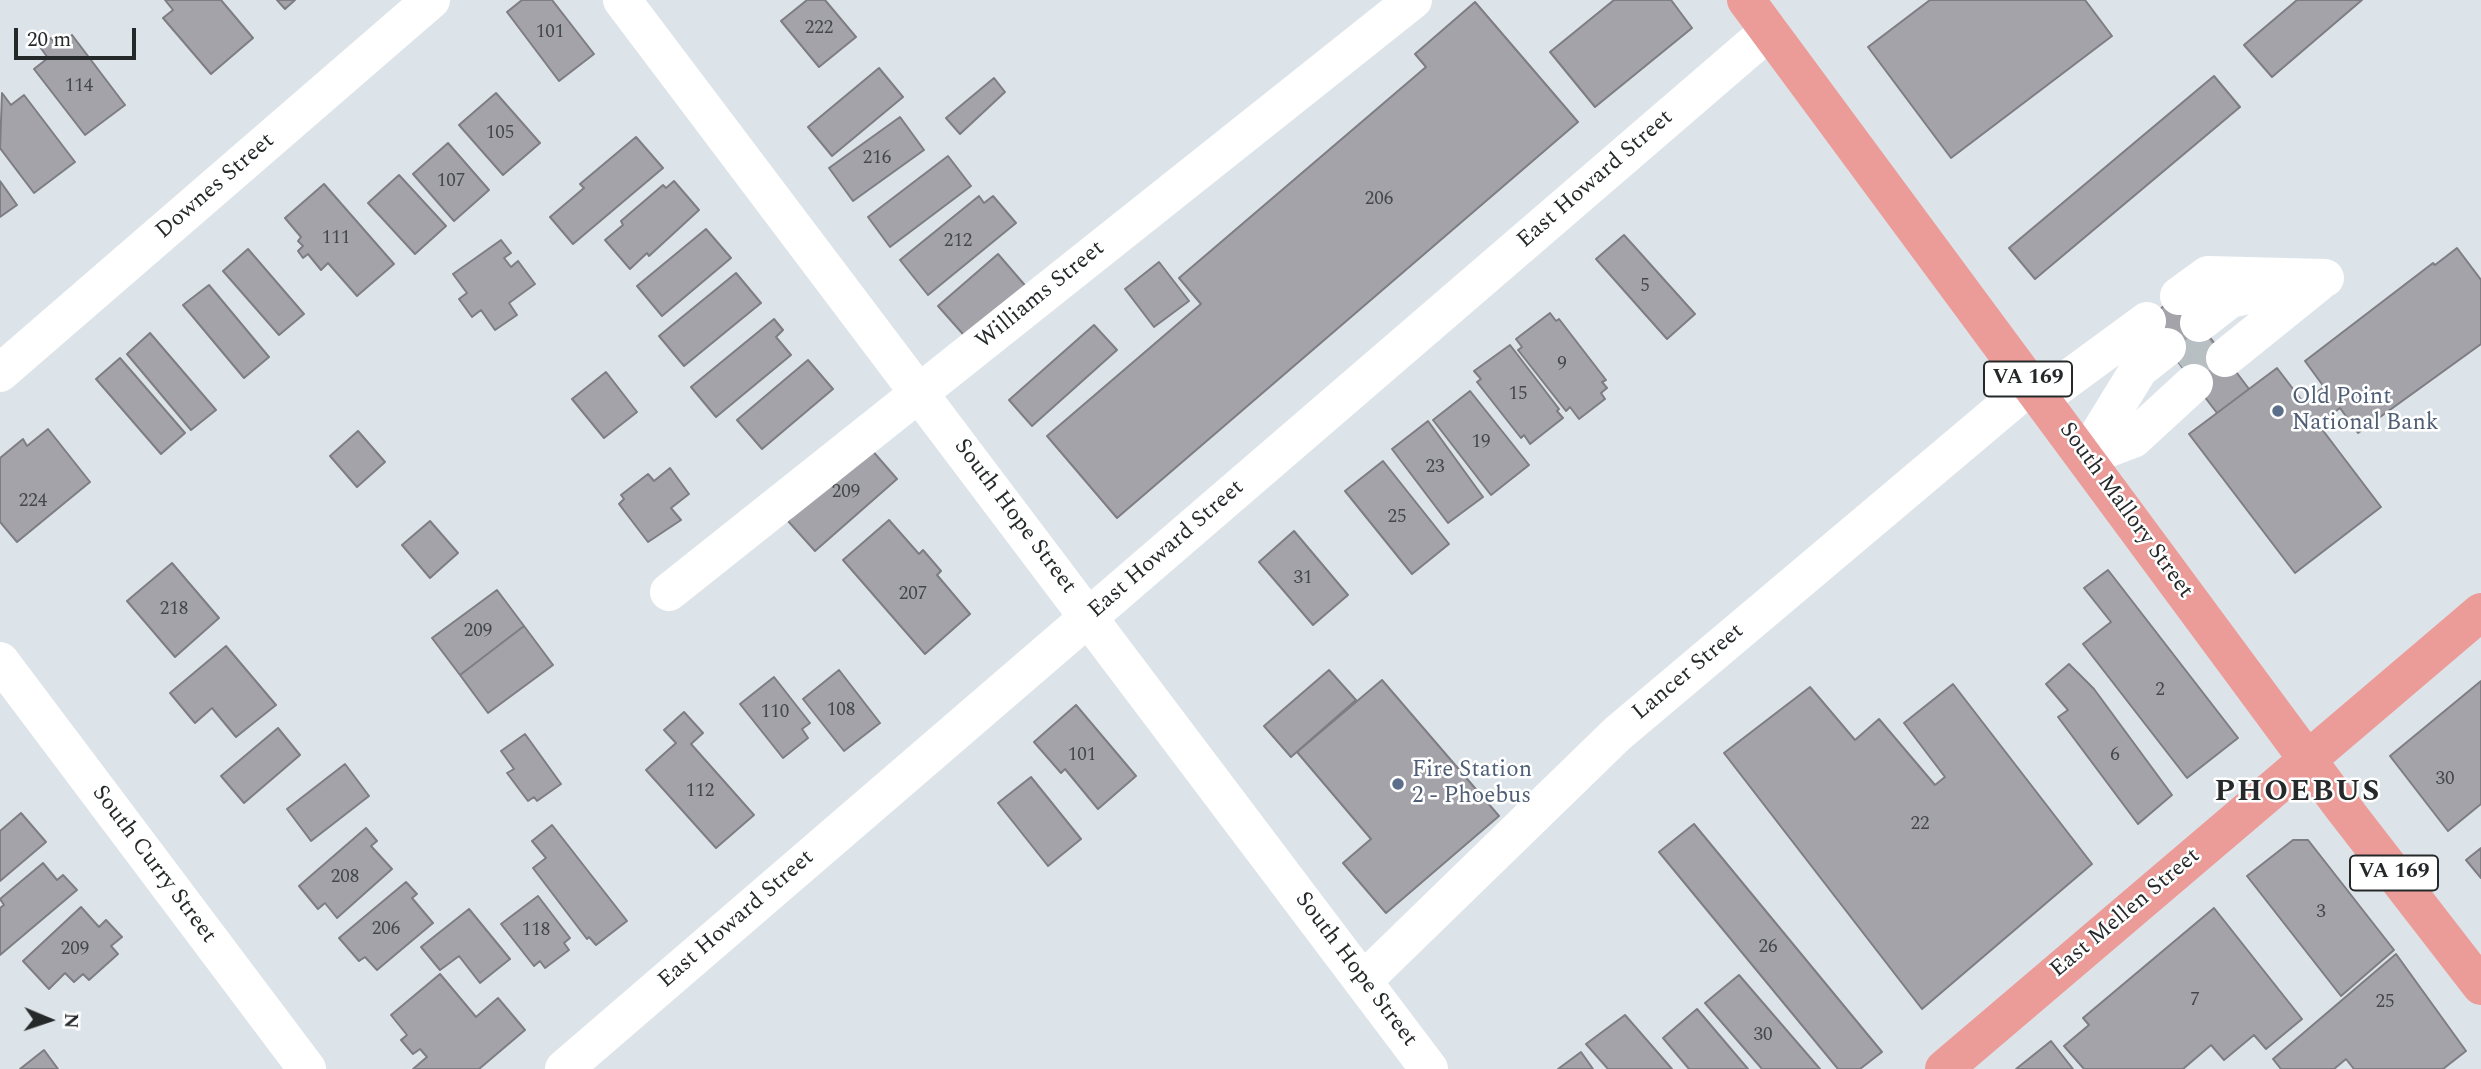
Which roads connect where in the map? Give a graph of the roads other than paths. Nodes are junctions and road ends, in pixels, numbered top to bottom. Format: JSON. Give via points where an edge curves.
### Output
{"nodes":[{"id":1,"x":431,"y":0,"type":"edge"},
{"id":2,"x":622,"y":0,"type":"edge"},
{"id":3,"x":1413,"y":0,"type":"edge"},
{"id":4,"x":1746,"y":0,"type":"edge"},
{"id":5,"x":1769,"y":31,"type":"junction"},
{"id":6,"x":2204,"y":330,"type":"joint"},
{"id":7,"x":0,"y":373,"type":"edge"},
{"id":8,"x":2037,"y":391,"type":"junction"},
{"id":9,"x":919,"y":393,"type":"junction"},
{"id":10,"x":2085,"y":457,"type":"junction"},
{"id":11,"x":670,"y":592,"type":"dead end"},
{"id":12,"x":2481,"y":612,"type":"edge"},
{"id":13,"x":1089,"y":616,"type":"junction"},
{"id":14,"x":0,"y":661,"type":"edge"},
{"id":15,"x":2308,"y":761,"type":"junction"},
{"id":16,"x":1364,"y":980,"type":"junction"},
{"id":17,"x":2481,"y":986,"type":"edge"},
{"id":18,"x":307,"y":1069,"type":"edge"},
{"id":19,"x":564,"y":1069,"type":"edge"},
{"id":20,"x":1429,"y":1069,"type":"edge"},
{"id":21,"x":1944,"y":1069,"type":"edge"}],
"edges":[{"from":1,"to":7,"type":"street","name":"Downes Street"},
{"from":2,"to":9,"type":"street","name":"South Hope Street"},
{"from":3,"to":9,"type":"street","name":"Williams Street"},
{"from":4,"to":5,"type":"main road","name":"South Mallory Street","number":"VA 169"},
{"from":5,"to":8,"type":"main road","name":"South Mallory Street","number":"VA 169"},
{"from":5,"to":13,"type":"street","name":"East Howard Street"},
{"from":6,"to":6,"type":"street","via":[[2245,312],[2325,278],[2208,275]]},
{"from":8,"to":10,"type":"main road","name":"South Mallory Street","number":"VA 169"},
{"from":8,"to":10,"type":"street","name":"Lancer Street","via":[[2172,355],[2133,439]]},
{"from":8,"to":16,"type":"street","name":"Lancer Street","via":[[1617,734]]},
{"from":9,"to":11,"type":"street","name":"Williams Street"},
{"from":9,"to":13,"type":"street","name":"South Hope Street"},
{"from":10,"to":15,"type":"main road","name":"South Mallory Street","number":"VA 169"},
{"from":12,"to":15,"type":"main road","name":"East Mellen Street"},
{"from":13,"to":16,"type":"street","name":"South Hope Street"},
{"from":13,"to":19,"type":"street","name":"East Howard Street"},
{"from":14,"to":18,"type":"street","name":"South Curry Street"},
{"from":15,"to":17,"type":"main road","name":"South Mallory Street","number":"VA 169"},
{"from":15,"to":21,"type":"main road","name":"East Mellen Street"},
{"from":16,"to":20,"type":"street","name":"South Hope Street"}]}
